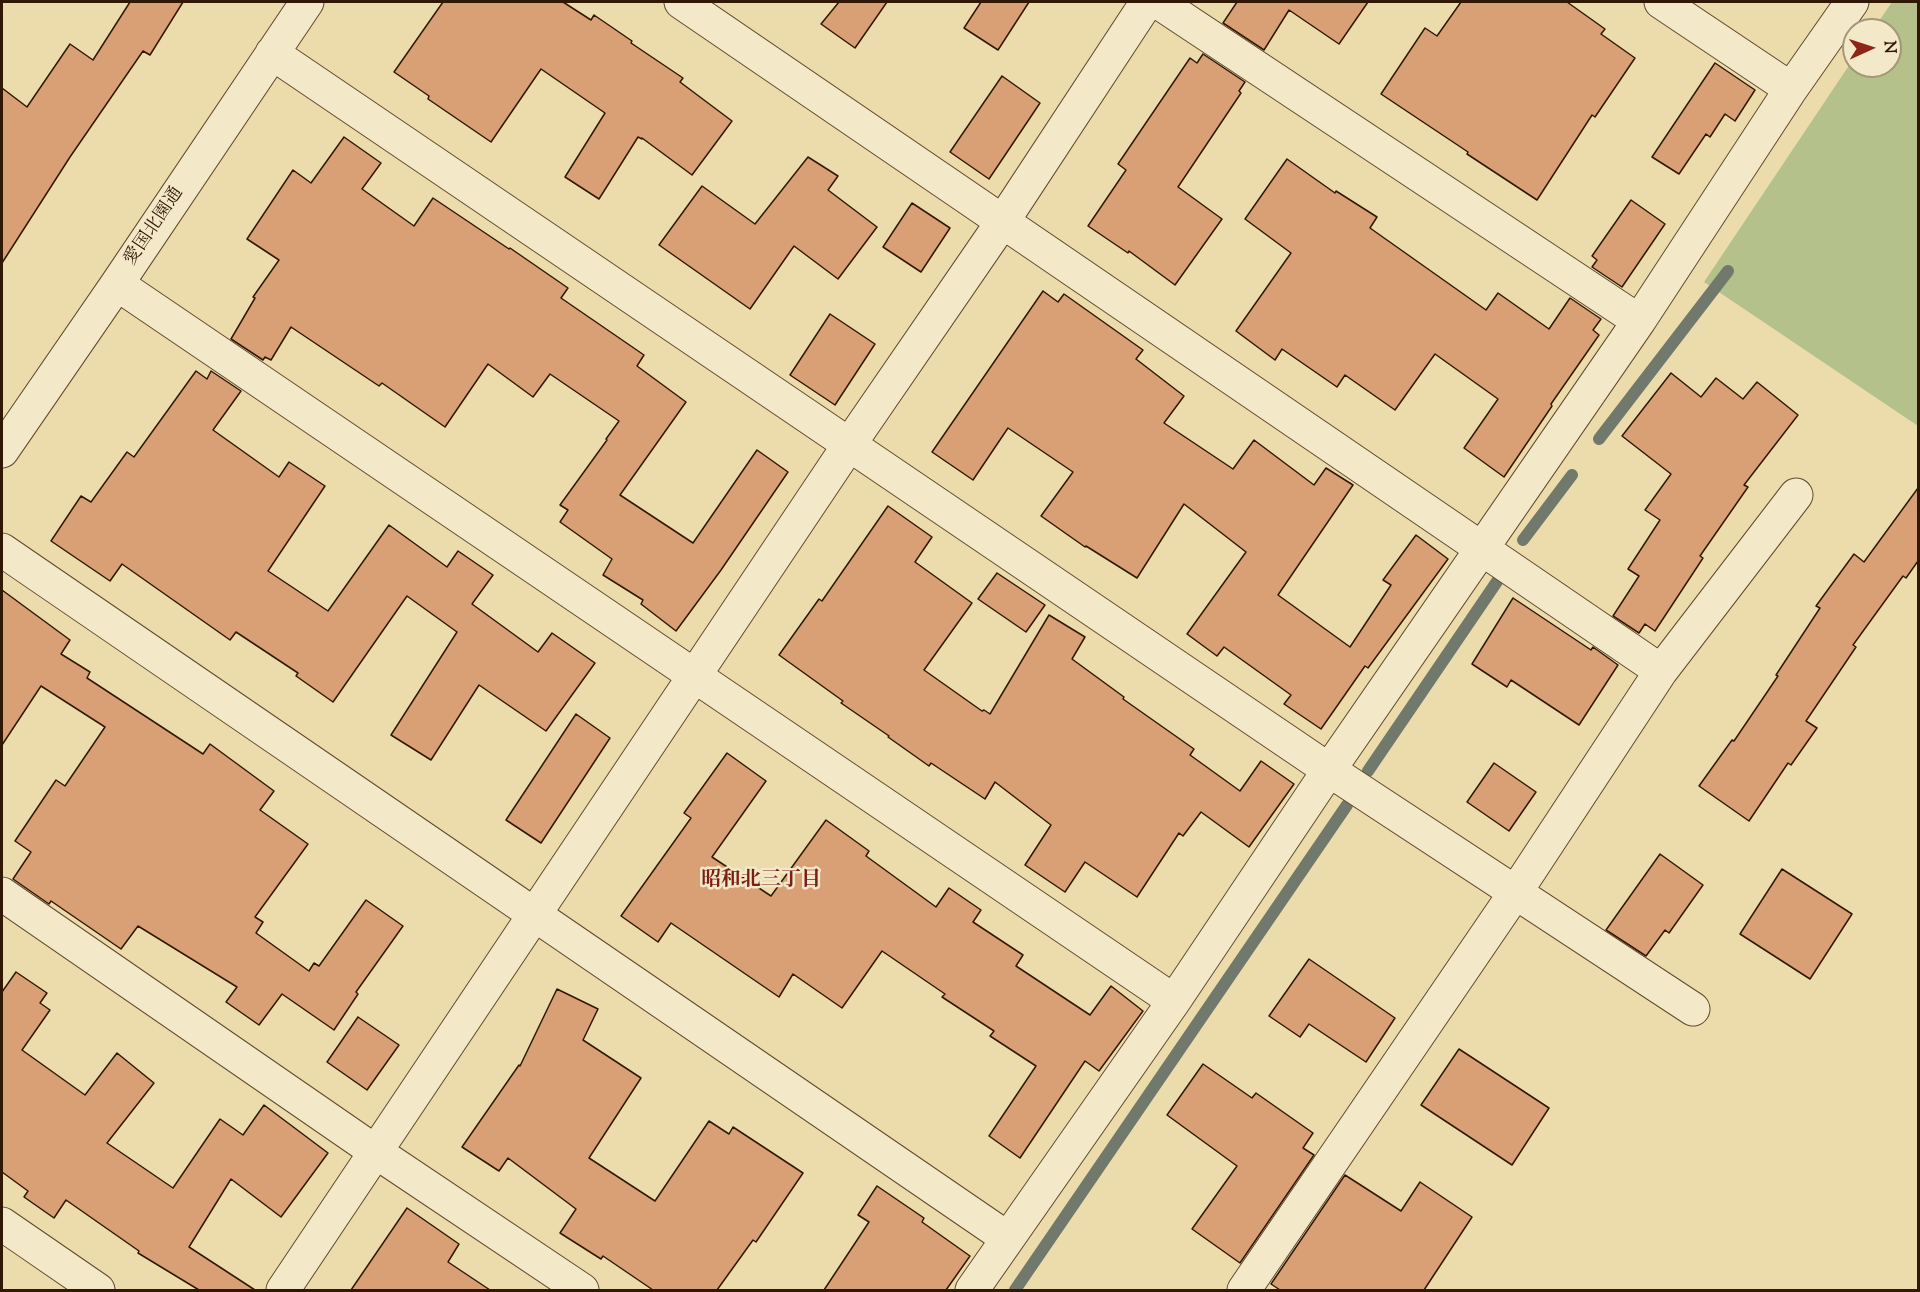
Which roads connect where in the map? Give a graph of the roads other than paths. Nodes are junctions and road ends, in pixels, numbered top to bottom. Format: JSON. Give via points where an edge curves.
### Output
{"nodes":[{"id":1,"x":307,"y":2,"type":"edge"},
{"id":2,"x":681,"y":2,"type":"edge"},
{"id":3,"x":1147,"y":2,"type":"edge"},
{"id":4,"x":1158,"y":2,"type":"edge"},
{"id":5,"x":1661,"y":2,"type":"edge"},
{"id":6,"x":1852,"y":2,"type":"edge"},
{"id":7,"x":272,"y":53,"type":"junction"},
{"id":8,"x":1791,"y":88,"type":"junction"},
{"id":9,"x":1003,"y":221,"type":"junction"},
{"id":10,"x":117,"y":284,"type":"junction"},
{"id":11,"x":1639,"y":321,"type":"junction"},
{"id":12,"x":849,"y":446,"type":"junction"},
{"id":13,"x":2,"y":450,"type":"edge"},
{"id":14,"x":1796,"y":495,"type":"dead end"},
{"id":15,"x":1481,"y":548,"type":"junction"},
{"id":16,"x":2,"y":550,"type":"edge"},
{"id":17,"x":1661,"y":671,"type":"junction"},
{"id":18,"x":695,"y":676,"type":"junction"},
{"id":19,"x":1329,"y":770,"type":"junction"},
{"id":20,"x":1515,"y":893,"type":"junction"},
{"id":21,"x":2,"y":894,"type":"edge"},
{"id":22,"x":536,"y":915,"type":"junction"},
{"id":23,"x":1174,"y":1001,"type":"junction"},
{"id":24,"x":1693,"y":1009,"type":"dead end"},
{"id":25,"x":376,"y":1152,"type":"junction"},
{"id":26,"x":2,"y":1224,"type":"edge"},
{"id":27,"x":1007,"y":1238,"type":"junction"},
{"id":28,"x":98,"y":1290,"type":"edge"},
{"id":29,"x":283,"y":1290,"type":"edge"},
{"id":30,"x":582,"y":1290,"type":"edge"},
{"id":31,"x":972,"y":1290,"type":"edge"},
{"id":32,"x":1244,"y":1290,"type":"edge"}],
"edges":[{"from":1,"to":7,"type":"street","name":"愛国北園通"},
{"from":2,"to":9,"type":"street"},
{"from":3,"to":9,"type":"street"},
{"from":4,"to":11,"type":"street"},
{"from":5,"to":8,"type":"street"},
{"from":6,"to":8,"type":"street"},
{"from":7,"to":10,"type":"street","name":"愛国北園通"},
{"from":7,"to":12,"type":"street"},
{"from":8,"to":11,"type":"street"},
{"from":9,"to":12,"type":"street"},
{"from":9,"to":15,"type":"street"},
{"from":10,"to":13,"type":"street","name":"愛国北園通"},
{"from":10,"to":18,"type":"street"},
{"from":11,"to":15,"type":"street"},
{"from":12,"to":18,"type":"street"},
{"from":12,"to":19,"type":"street"},
{"from":14,"to":17,"type":"street"},
{"from":15,"to":17,"type":"street"},
{"from":15,"to":19,"type":"street"},
{"from":16,"to":22,"type":"street"},
{"from":17,"to":20,"type":"street"},
{"from":18,"to":22,"type":"street"},
{"from":18,"to":23,"type":"street"},
{"from":19,"to":20,"type":"street"},
{"from":19,"to":23,"type":"street"},
{"from":20,"to":24,"type":"street"},
{"from":20,"to":32,"type":"street"},
{"from":21,"to":25,"type":"street"},
{"from":22,"to":25,"type":"street"},
{"from":22,"to":27,"type":"street"},
{"from":23,"to":27,"type":"street"},
{"from":25,"to":29,"type":"street"},
{"from":25,"to":30,"type":"street"},
{"from":26,"to":28,"type":"street"},
{"from":27,"to":31,"type":"street"}]}
